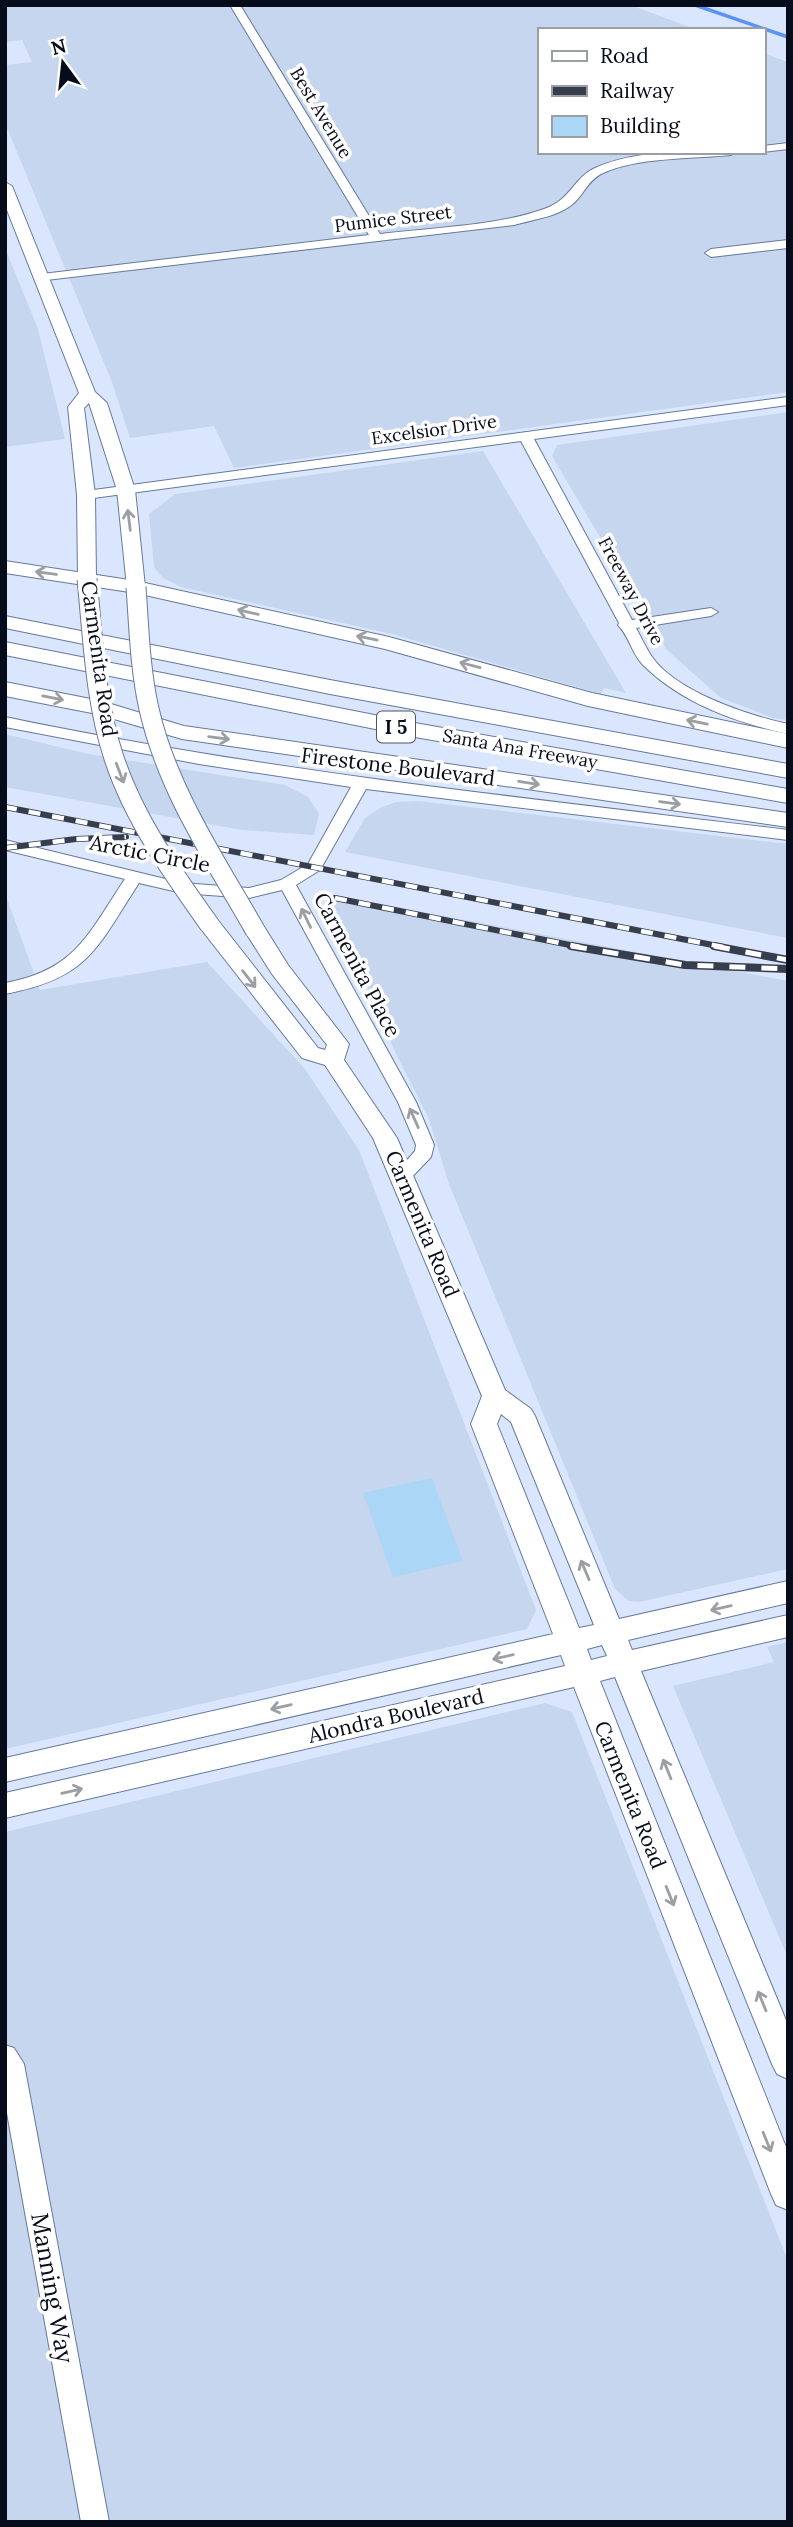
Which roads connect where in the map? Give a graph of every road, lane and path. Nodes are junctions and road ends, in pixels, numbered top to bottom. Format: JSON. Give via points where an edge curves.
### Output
{"nodes":[{"id":1,"x":235,"y":5,"type":"edge"},
{"id":2,"x":788,"y":146,"type":"edge"},
{"id":3,"x":765,"y":149,"type":"edge"},
{"id":4,"x":714,"y":154,"type":"edge"},
{"id":5,"x":6,"y":188,"type":"edge"},
{"id":6,"x":377,"y":239,"type":"junction"},
{"id":7,"x":788,"y":244,"type":"edge"},
{"id":8,"x":711,"y":253,"type":"dead end"},
{"id":9,"x":42,"y":278,"type":"junction"},
{"id":10,"x":88,"y":394,"type":"junction"},
{"id":11,"x":788,"y":401,"type":"edge"},
{"id":12,"x":526,"y":437,"type":"junction"},
{"id":13,"x":126,"y":490,"type":"junction"},
{"id":14,"x":86,"y":495,"type":"junction"},
{"id":15,"x":5,"y":568,"type":"edge"},
{"id":16,"x":87,"y":579,"type":"junction"},
{"id":17,"x":136,"y":587,"type":"junction"},
{"id":18,"x":5,"y":611,"type":"edge"},
{"id":19,"x":711,"y":612,"type":"dead end"},
{"id":20,"x":5,"y":622,"type":"edge"},
{"id":21,"x":625,"y":625,"type":"junction"},
{"id":22,"x":5,"y":636,"type":"edge"},
{"id":23,"x":5,"y":648,"type":"edge"},
{"id":24,"x":5,"y":689,"type":"edge"},
{"id":25,"x":101,"y":708,"type":"junction"},
{"id":26,"x":5,"y":722,"type":"edge"},
{"id":27,"x":152,"y":723,"type":"junction"},
{"id":28,"x":788,"y":729,"type":"edge"},
{"id":29,"x":788,"y":741,"type":"edge"},
{"id":30,"x":788,"y":757,"type":"edge"},
{"id":31,"x":788,"y":771,"type":"edge"},
{"id":32,"x":788,"y":782,"type":"edge"},
{"id":33,"x":360,"y":785,"type":"junction"},
{"id":34,"x":788,"y":796,"type":"edge"},
{"id":35,"x":788,"y":820,"type":"edge"},
{"id":36,"x":788,"y":835,"type":"edge"},
{"id":37,"x":5,"y":845,"type":"edge"},
{"id":38,"x":134,"y":878,"type":"junction"},
{"id":39,"x":287,"y":884,"type":"junction"},
{"id":40,"x":5,"y":989,"type":"edge"},
{"id":41,"x":333,"y":1060,"type":"junction"},
{"id":42,"x":403,"y":1175,"type":"junction"},
{"id":43,"x":495,"y":1396,"type":"junction"},
{"id":44,"x":788,"y":1592,"type":"edge"},
{"id":45,"x":788,"y":1626,"type":"edge"},
{"id":46,"x":611,"y":1633,"type":"junction"},
{"id":47,"x":569,"y":1642,"type":"junction"},
{"id":48,"x":624,"y":1664,"type":"junction"},
{"id":49,"x":582,"y":1673,"type":"junction"},
{"id":50,"x":5,"y":1770,"type":"edge"},
{"id":51,"x":5,"y":1806,"type":"edge"},
{"id":52,"x":5,"y":2056,"type":"edge"},
{"id":53,"x":788,"y":2064,"type":"edge"},
{"id":54,"x":788,"y":2194,"type":"edge"},
{"id":55,"x":95,"y":2522,"type":"edge"}],
"edges":[{"from":1,"to":6,"type":"street","name":"Best Avenue"},
{"from":2,"to":3,"type":"street"},
{"from":4,"to":6,"type":"street","name":"Pumice Street","via":[[597,172],[572,199],[534,216]]},
{"from":5,"to":9,"type":"main road","name":"Carmenita Road"},
{"from":6,"to":9,"type":"street","name":"Pumice Street"},
{"from":7,"to":8,"type":"street"},
{"from":9,"to":10,"type":"main road","name":"Carmenita Road"},
{"from":10,"to":13,"type":"main road","name":"Carmenita Road","via":[[99,403]]},
{"from":10,"to":14,"type":"main road","name":"Carmenita Road","via":[[76,407]]},
{"from":11,"to":12,"type":"street","name":"Excelsior Drive"},
{"from":12,"to":13,"type":"street","name":"Excelsior Drive"},
{"from":12,"to":21,"type":"street","name":"Freeway Drive"},
{"from":13,"to":14,"type":"street","name":"Excelsior Drive"},
{"from":17,"to":13,"type":"main road","name":"Carmenita Road","one_way":true},
{"from":14,"to":16,"type":"main road","name":"Carmenita Road"},
{"from":16,"to":15,"type":"highway","one_way":true},
{"from":16,"to":17,"type":"highway"},
{"from":16,"to":25,"type":"main road","name":"Carmenita Road","bridge":true},
{"from":17,"to":27,"type":"main road","name":"Carmenita Road","bridge":true},
{"from":29,"to":17,"type":"highway","one_way":true,"via":[[588,699],[389,643]]},
{"from":18,"to":30,"type":"highway","name":"Santa Ana Freeway","number":"I 5","via":[[533,715]]},
{"from":19,"to":21,"type":"street"},
{"from":20,"to":31,"type":"highway"},
{"from":21,"to":28,"type":"street","name":"Freeway Drive","via":[[647,661],[681,689],[715,707]]},
{"from":22,"to":32,"type":"highway","via":[[395,714]]},
{"from":23,"to":34,"type":"highway","name":"Santa Ana Freeway","number":"I 5","via":[[415,730]]},
{"from":24,"to":25,"type":"highway","one_way":true},
{"from":25,"to":27,"type":"highway"},
{"from":25,"to":41,"type":"main road","name":"Carmenita Road","one_way":true,"bridge":true,"via":[[114,757],[168,867],[310,1054]]},
{"from":26,"to":33,"type":"street","name":"Firestone Boulevard","via":[[164,755]]},
{"from":27,"to":35,"type":"highway","one_way":true,"via":[[182,732]]},
{"from":27,"to":41,"type":"main road","name":"Carmenita Road","bridge":true,"via":[[190,815],[256,930],[338,1044]]},
{"from":33,"to":36,"type":"street","name":"Firestone Boulevard"},
{"from":33,"to":39,"type":"street","name":"Carmenita Place","via":[[314,867]]},
{"from":37,"to":38,"type":"street","name":"Arctic Circle"},
{"from":38,"to":39,"type":"street","name":"Arctic Circle","via":[[182,888],[249,893]]},
{"from":38,"to":40,"type":"street","via":[[68,968]]},
{"from":42,"to":39,"type":"street","name":"Carmenita Place","one_way":true,"via":[[424,1153],[421,1133]]},
{"from":41,"to":42,"type":"main road","name":"Carmenita Road","via":[[366,1106]]},
{"from":42,"to":43,"type":"main road","name":"Carmenita Road"},
{"from":46,"to":43,"type":"main road","name":"Carmenita Road","one_way":true,"via":[[522,1416]]},
{"from":43,"to":47,"type":"main road","name":"Carmenita Road","via":[[484,1424]]},
{"from":44,"to":46,"type":"main road","name":"Alondra Boulevard","one_way":true},
{"from":45,"to":48,"type":"main road","name":"Alondra Boulevard"},
{"from":46,"to":47,"type":"main road","name":"Alondra Boulevard"},
{"from":46,"to":48,"type":"main road","name":"Carmenita Road"},
{"from":47,"to":49,"type":"main road","name":"Carmenita Road"},
{"from":47,"to":50,"type":"main road","name":"Alondra Boulevard","one_way":true},
{"from":48,"to":49,"type":"main road","name":"Alondra Boulevard"},
{"from":53,"to":48,"type":"main road","name":"Carmenita Road","one_way":true},
{"from":51,"to":49,"type":"main road","name":"Alondra Boulevard","one_way":true},
{"from":49,"to":54,"type":"main road","name":"Carmenita Road","one_way":true},
{"from":52,"to":55,"type":"street","name":"Manning Way","via":[[11,2064]]}]}
